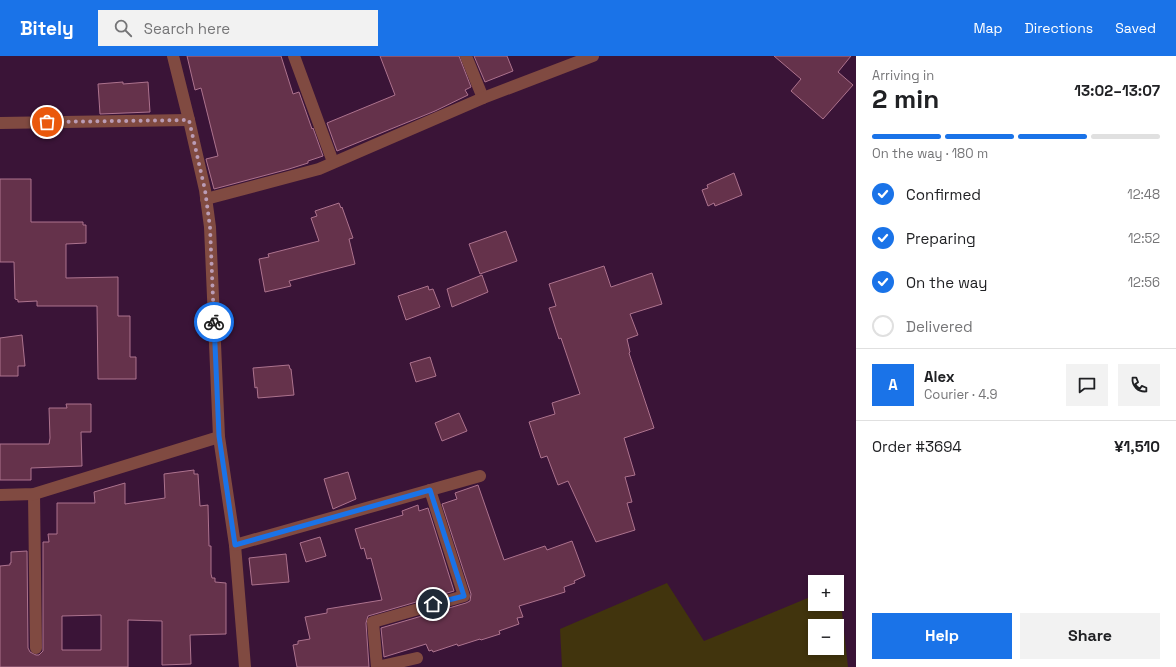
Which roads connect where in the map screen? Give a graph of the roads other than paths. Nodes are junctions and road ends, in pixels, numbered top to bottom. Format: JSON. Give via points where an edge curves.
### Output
{"nodes":[{"id":1,"x":173,"y":56,"type":"edge"},
{"id":2,"x":294,"y":56,"type":"edge"},
{"id":3,"x":466,"y":56,"type":"edge"},
{"id":4,"x":593,"y":56,"type":"edge"},
{"id":5,"x":483,"y":98,"type":"junction"},
{"id":6,"x":189,"y":120,"type":"junction"},
{"id":7,"x":0,"y":123,"type":"edge"},
{"id":8,"x":334,"y":162,"type":"junction"},
{"id":9,"x":206,"y":199,"type":"junction"},
{"id":10,"x":219,"y":436,"type":"junction"},
{"id":11,"x":480,"y":476,"type":"dead end"},
{"id":12,"x":430,"y":490,"type":"junction"},
{"id":13,"x":34,"y":494,"type":"junction"},
{"id":14,"x":0,"y":495,"type":"edge"},
{"id":15,"x":235,"y":545,"type":"junction"},
{"id":16,"x":36,"y":648,"type":"dead end"},
{"id":17,"x":417,"y":658,"type":"dead end"},
{"id":18,"x":245,"y":667,"type":"edge"},
{"id":19,"x":377,"y":667,"type":"edge"}],
"edges":[{"from":1,"to":6,"type":"street"},
{"from":2,"to":8,"type":"street"},
{"from":3,"to":5,"type":"street"},
{"from":4,"to":5,"type":"street"},
{"from":5,"to":8,"type":"street"},
{"from":6,"to":7,"type":"street"},
{"from":6,"to":9,"type":"street"},
{"from":8,"to":9,"type":"street","via":[[319,169]]},
{"from":9,"to":10,"type":"street","via":[[210,227]]},
{"from":10,"to":13,"type":"street"},
{"from":10,"to":15,"type":"street"},
{"from":11,"to":12,"type":"street"},
{"from":12,"to":15,"type":"street"},
{"from":12,"to":19,"type":"street","via":[[464,596],[373,622]]},
{"from":13,"to":14,"type":"street"},
{"from":13,"to":16,"type":"street"},
{"from":15,"to":18,"type":"street"},
{"from":17,"to":19,"type":"street"}]}
